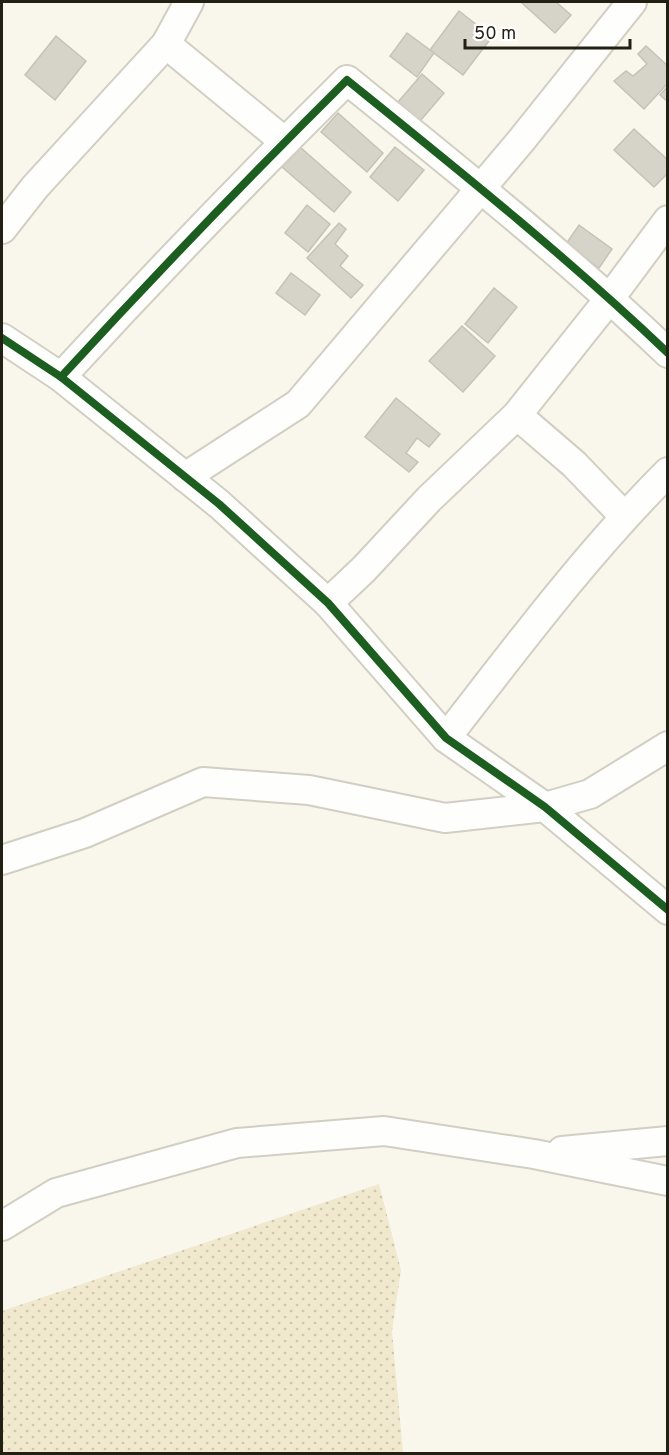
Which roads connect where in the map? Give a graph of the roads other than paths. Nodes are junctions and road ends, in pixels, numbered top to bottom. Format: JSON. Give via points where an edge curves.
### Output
{"nodes":[{"id":1,"x":189,"y":2,"type":"edge"},
{"id":2,"x":632,"y":2,"type":"edge"},
{"id":3,"x":166,"y":44,"type":"junction"},
{"id":4,"x":285,"y":142,"type":"junction"},
{"id":5,"x":479,"y":187,"type":"junction"},
{"id":6,"x":668,"y":220,"type":"edge"},
{"id":7,"x":2,"y":229,"type":"edge"},
{"id":8,"x":610,"y":298,"type":"junction"},
{"id":9,"x":2,"y":338,"type":"edge"},
{"id":10,"x":668,"y":353,"type":"edge"},
{"id":11,"x":61,"y":377,"type":"junction"},
{"id":12,"x":517,"y":416,"type":"junction"},
{"id":13,"x":668,"y":472,"type":"edge"},
{"id":14,"x":184,"y":477,"type":"junction"},
{"id":15,"x":624,"y":516,"type":"junction"},
{"id":16,"x":328,"y":603,"type":"junction"},
{"id":17,"x":446,"y":738,"type":"junction"},
{"id":18,"x":668,"y":746,"type":"edge"},
{"id":19,"x":545,"y":807,"type":"junction"},
{"id":20,"x":2,"y":860,"type":"edge"},
{"id":21,"x":668,"y":910,"type":"edge"},
{"id":22,"x":668,"y":1141,"type":"edge"},
{"id":23,"x":534,"y":1154,"type":"junction"},
{"id":24,"x":668,"y":1181,"type":"edge"},
{"id":25,"x":2,"y":1226,"type":"edge"}],
"edges":[{"from":1,"to":3,"type":"street"},
{"from":2,"to":5,"type":"street"},
{"from":3,"to":4,"type":"street"},
{"from":3,"to":7,"type":"street","via":[[35,187]]},
{"from":4,"to":5,"type":"street","via":[[347,80]]},
{"from":4,"to":11,"type":"street"},
{"from":5,"to":8,"type":"street"},
{"from":5,"to":14,"type":"street","via":[[298,404]]},
{"from":6,"to":8,"type":"street"},
{"from":8,"to":10,"type":"street"},
{"from":8,"to":12,"type":"street"},
{"from":9,"to":11,"type":"street"},
{"from":11,"to":14,"type":"street"},
{"from":12,"to":15,"type":"street","via":[[574,464]]},
{"from":12,"to":16,"type":"street"},
{"from":13,"to":15,"type":"street"},
{"from":14,"to":16,"type":"street"},
{"from":15,"to":17,"type":"street"},
{"from":16,"to":17,"type":"street"},
{"from":17,"to":19,"type":"street"},
{"from":18,"to":19,"type":"street","via":[[590,794]]},
{"from":19,"to":20,"type":"street","via":[[445,818],[309,790],[203,782],[85,833]]},
{"from":19,"to":21,"type":"street"},
{"from":22,"to":23,"type":"street"},
{"from":23,"to":24,"type":"street"},
{"from":23,"to":25,"type":"street","via":[[384,1131],[237,1143],[56,1194]]}]}
